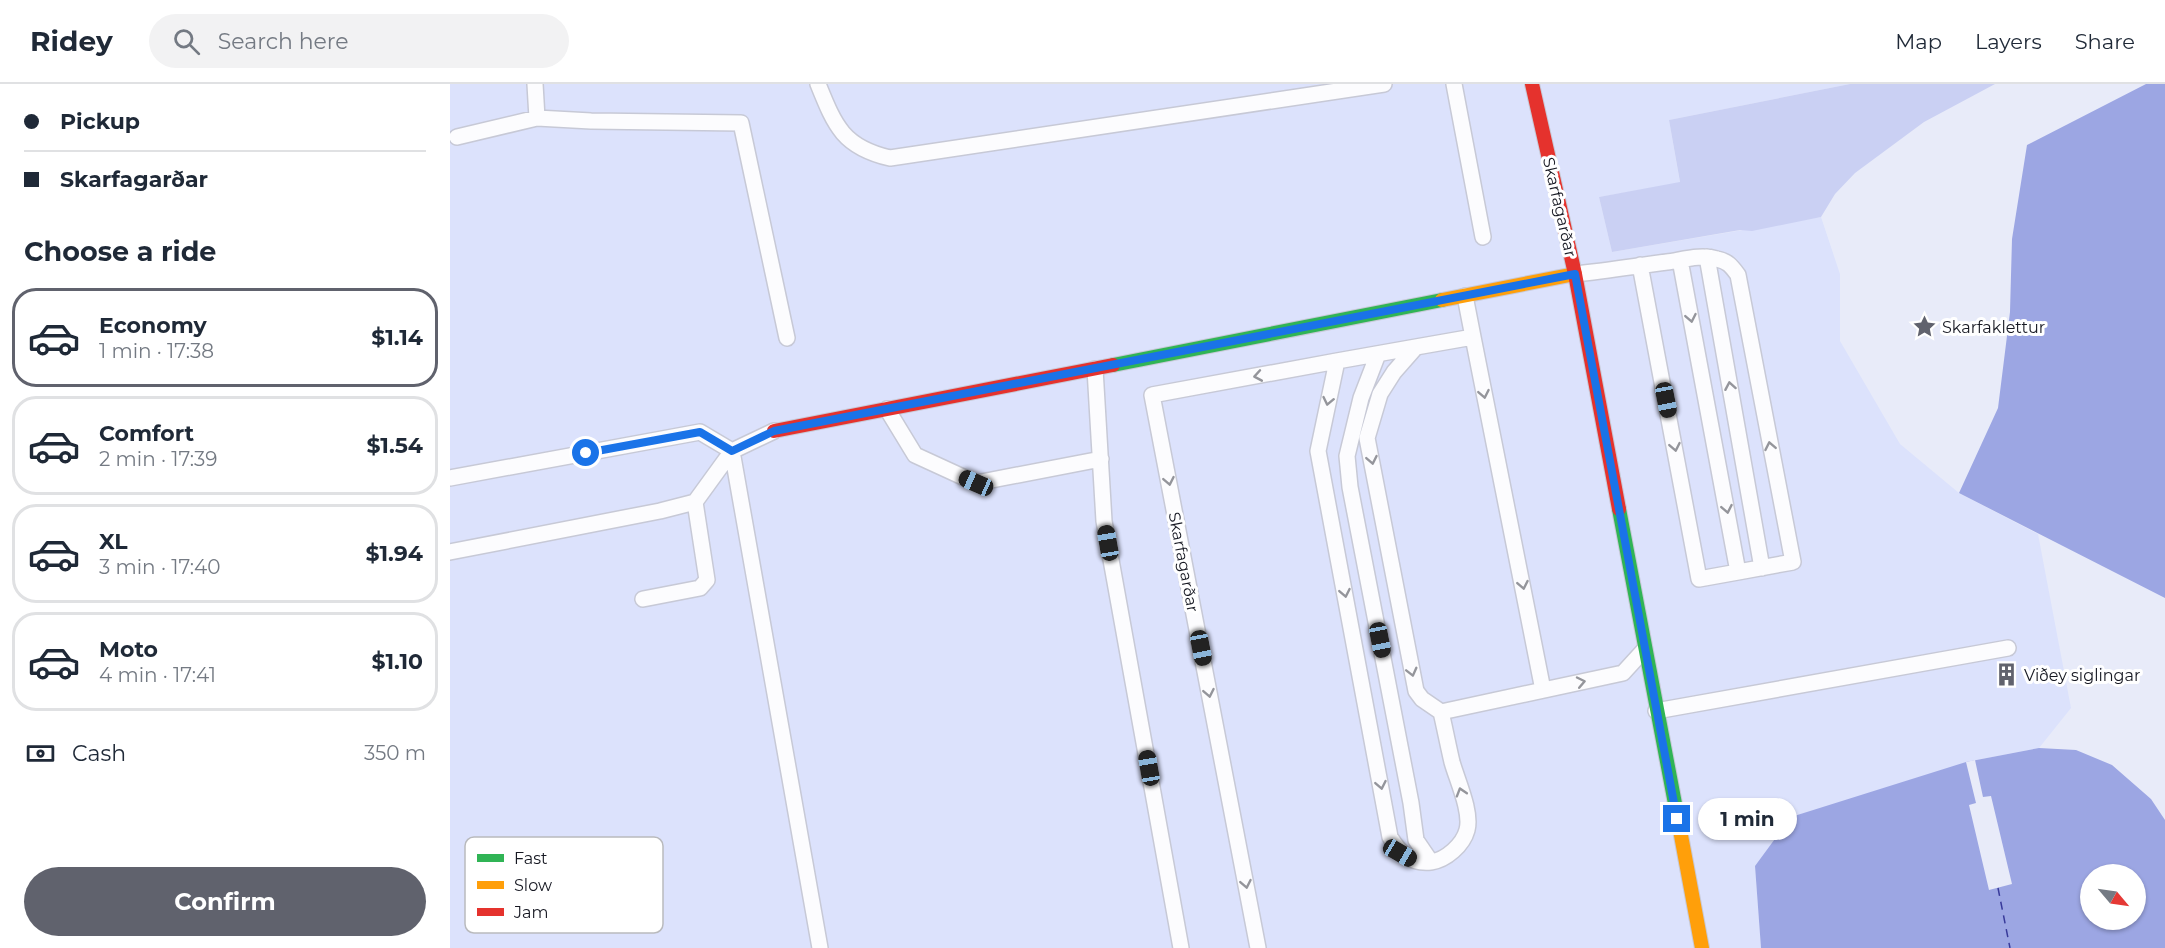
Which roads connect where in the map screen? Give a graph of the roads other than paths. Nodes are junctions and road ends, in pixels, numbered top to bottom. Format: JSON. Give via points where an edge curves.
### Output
{"nodes":[{"id":1,"x":535,"y":84,"type":"edge"},
{"id":2,"x":818,"y":84,"type":"edge"},
{"id":3,"x":1384,"y":84,"type":"edge"},
{"id":4,"x":1454,"y":84,"type":"edge"},
{"id":5,"x":1532,"y":84,"type":"edge"},
{"id":6,"x":537,"y":118,"type":"junction"},
{"id":7,"x":457,"y":137,"type":"dead end"},
{"id":8,"x":1483,"y":237,"type":"dead end"},
{"id":9,"x":1707,"y":257,"type":"junction"},
{"id":10,"x":1680,"y":260,"type":"junction"},
{"id":11,"x":1640,"y":266,"type":"junction"},
{"id":12,"x":1575,"y":274,"type":"junction"},
{"id":13,"x":1465,"y":296,"type":"junction"},
{"id":14,"x":1473,"y":337,"type":"junction"},
{"id":15,"x":787,"y":338,"type":"dead end"},
{"id":16,"x":1416,"y":347,"type":"junction"},
{"id":17,"x":1378,"y":354,"type":"junction"},
{"id":18,"x":1337,"y":361,"type":"junction"},
{"id":19,"x":1095,"y":369,"type":"junction"},
{"id":20,"x":887,"y":409,"type":"junction"},
{"id":21,"x":774,"y":431,"type":"joint"},
{"id":22,"x":732,"y":451,"type":"junction"},
{"id":23,"x":1101,"y":459,"type":"junction"},
{"id":24,"x":450,"y":478,"type":"edge"},
{"id":25,"x":695,"y":502,"type":"junction"},
{"id":26,"x":450,"y":552,"type":"edge"},
{"id":27,"x":1762,"y":568,"type":"junction"},
{"id":28,"x":1738,"y":572,"type":"junction"},
{"id":29,"x":643,"y":599,"type":"dead end"},
{"id":30,"x":2008,"y":648,"type":"dead end"},
{"id":31,"x":1644,"y":650,"type":"junction"},
{"id":32,"x":1543,"y":690,"type":"junction"},
{"id":33,"x":1656,"y":711,"type":"junction"},
{"id":34,"x":1442,"y":712,"type":"junction"},
{"id":35,"x":1431,"y":862,"type":"junction"},
{"id":36,"x":820,"y":948,"type":"edge"},
{"id":37,"x":1181,"y":948,"type":"edge"},
{"id":38,"x":1258,"y":948,"type":"edge"},
{"id":39,"x":1702,"y":948,"type":"edge"}],
"edges":[{"from":1,"to":6,"type":"lane"},
{"from":2,"to":3,"type":"lane","via":[[843,135],[872,154],[890,158]]},
{"from":4,"to":8,"type":"lane"},
{"from":5,"to":12,"type":"street","name":"Skarfagarðar"},
{"from":6,"to":7,"type":"lane"},
{"from":6,"to":15,"type":"lane","via":[[741,123]]},
{"from":9,"to":10,"type":"lane"},
{"from":27,"to":9,"type":"lane","one_way":true},
{"from":27,"to":9,"type":"lane","one_way":true,"via":[[1793,562],[1738,275],[1730,264]]},
{"from":10,"to":11,"type":"lane"},
{"from":10,"to":28,"type":"lane","one_way":true},
{"from":11,"to":12,"type":"lane"},
{"from":11,"to":28,"type":"lane","one_way":true,"via":[[1700,579]]},
{"from":12,"to":13,"type":"street"},
{"from":12,"to":31,"type":"street","name":"Skarfagarðar"},
{"from":13,"to":14,"type":"lane"},
{"from":13,"to":19,"type":"street"},
{"from":14,"to":16,"type":"lane","name":"Skarfagarðar"},
{"from":14,"to":32,"type":"lane","one_way":true},
{"from":16,"to":17,"type":"lane","name":"Skarfagarðar"},
{"from":16,"to":34,"type":"lane","one_way":true,"via":[[1380,394],[1367,438],[1416,691]]},
{"from":17,"to":18,"type":"lane","name":"Skarfagarðar"},
{"from":17,"to":35,"type":"lane","via":[[1361,398],[1347,456],[1350,487],[1416,840]]},
{"from":18,"to":35,"type":"lane","one_way":true,"via":[[1318,451],[1390,837],[1400,853],[1414,861]]},
{"from":18,"to":38,"type":"lane","name":"Skarfagarðar","one_way":true,"via":[[1152,395]]},
{"from":19,"to":20,"type":"street"},
{"from":19,"to":23,"type":"lane"},
{"from":20,"to":21,"type":"street"},
{"from":20,"to":23,"type":"lane","via":[[915,455],[976,483]]},
{"from":21,"to":22,"type":"lane"},
{"from":22,"to":24,"type":"lane","via":[[700,432]]},
{"from":22,"to":25,"type":"lane"},
{"from":22,"to":36,"type":"lane"},
{"from":23,"to":37,"type":"lane","via":[[1104,521]]},
{"from":25,"to":26,"type":"lane"},
{"from":25,"to":29,"type":"lane","via":[[707,580],[700,588]]},
{"from":27,"to":28,"type":"lane"},
{"from":30,"to":33,"type":"lane"},
{"from":32,"to":31,"type":"lane","one_way":true,"via":[[1623,673]]},
{"from":31,"to":33,"type":"street","name":"Skarfagarðar"},
{"from":32,"to":34,"type":"lane"},
{"from":33,"to":39,"type":"street","name":"Skarfagarðar"},
{"from":35,"to":34,"type":"lane","one_way":true,"via":[[1448,856],[1468,829],[1467,810]]}]}
